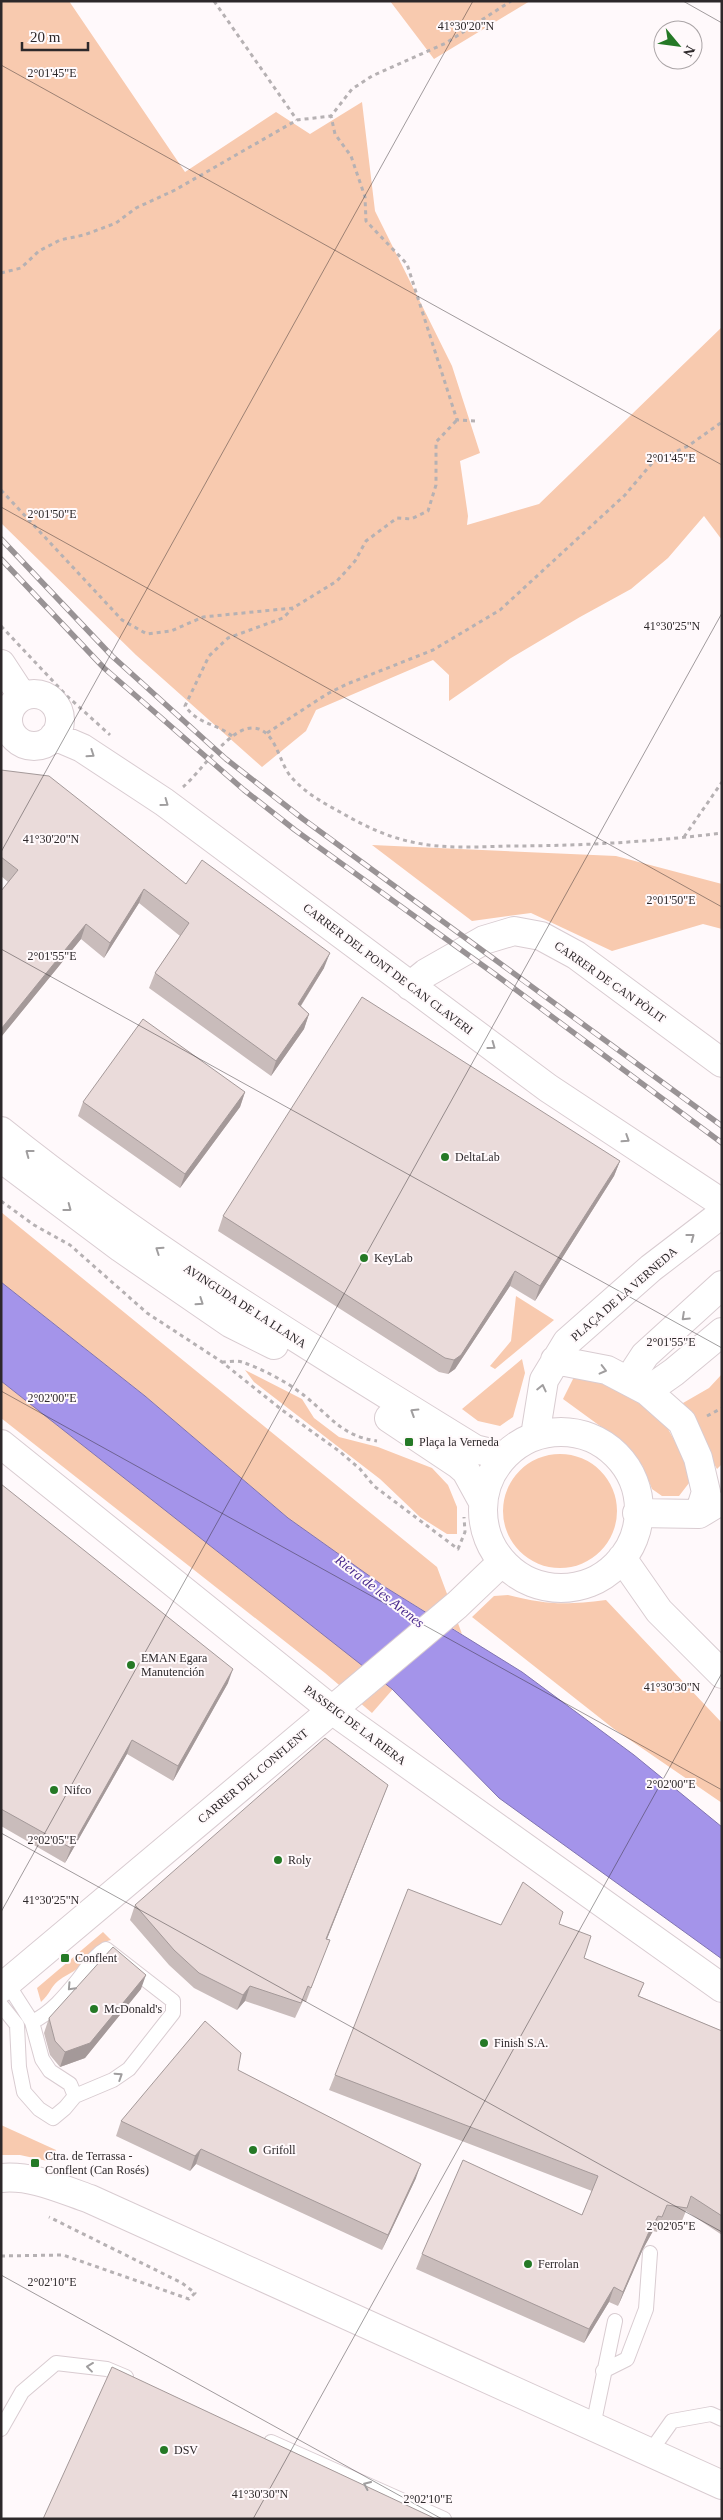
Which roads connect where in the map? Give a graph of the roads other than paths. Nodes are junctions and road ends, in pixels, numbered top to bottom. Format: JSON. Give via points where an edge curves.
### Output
{"nodes":[{"id":1,"x":1,"y":664,"type":"edge"},
{"id":2,"x":9,"y":717,"type":"edge"},
{"id":3,"x":54,"y":736,"type":"junction"},
{"id":4,"x":410,"y":986,"type":"junction"},
{"id":5,"x":722,"y":1063,"type":"edge"},
{"id":6,"x":1,"y":1131,"type":"edge"},
{"id":7,"x":1,"y":1158,"type":"edge"},
{"id":8,"x":722,"y":1203,"type":"edge"},
{"id":9,"x":722,"y":1217,"type":"edge"},
{"id":10,"x":722,"y":1285,"type":"edge"},
{"id":11,"x":722,"y":1332,"type":"edge"},
{"id":12,"x":556,"y":1360,"type":"junction"},
{"id":13,"x":637,"y":1386,"type":"junction"},
{"id":14,"x":535,"y":1436,"type":"junction"},
{"id":15,"x":1,"y":1444,"type":"edge"},
{"id":16,"x":504,"y":1456,"type":"junction"},
{"id":17,"x":473,"y":1506,"type":"junction"},
{"id":18,"x":710,"y":1507,"type":"edge"},
{"id":19,"x":637,"y":1513,"type":"junction"},
{"id":20,"x":622,"y":1558,"type":"junction"},
{"id":21,"x":502,"y":1562,"type":"junction"},
{"id":22,"x":602,"y":1576,"type":"junction"},
{"id":23,"x":659,"y":1611,"type":"junction"},
{"id":24,"x":722,"y":1674,"type":"edge"},
{"id":25,"x":342,"y":1701,"type":"junction"},
{"id":26,"x":722,"y":1988,"type":"edge"},
{"id":27,"x":3,"y":1992,"type":"edge"},
{"id":28,"x":32,"y":2022,"type":"junction"},
{"id":29,"x":75,"y":2096,"type":"junction"},
{"id":30,"x":1,"y":2178,"type":"edge"},
{"id":31,"x":650,"y":2253,"type":"dead end"},
{"id":32,"x":615,"y":2321,"type":"dead end"},
{"id":33,"x":603,"y":2371,"type":"junction"},
{"id":34,"x":134,"y":2381,"type":"edge"},
{"id":35,"x":722,"y":2419,"type":"edge"},
{"id":36,"x":593,"y":2426,"type":"junction"},
{"id":37,"x":1,"y":2429,"type":"edge"},
{"id":38,"x":262,"y":2438,"type":"edge"},
{"id":39,"x":650,"y":2452,"type":"junction"},
{"id":40,"x":722,"y":2485,"type":"edge"},
{"id":41,"x":444,"y":2519,"type":"edge"}],
"edges":[{"from":1,"to":2,"type":"street"},
{"from":2,"to":3,"type":"street","via":[[20,743],[33,747],[48,743]]},
{"from":2,"to":3,"type":"street","via":[[33,693],[44,695],[58,711],[60,722]]},
{"from":3,"to":4,"type":"street","name":"CARRER DEL PONT DE CAN CLAVERI","one_way":true,"via":[[82,748],[164,802]]},
{"from":4,"to":5,"type":"street","name":"CARRER DE CAN PÒLIT","via":[[426,973],[484,940],[514,931],[541,936],[576,955]]},
{"from":4,"to":8,"type":"street","name":"CARRER DEL PONT DE CAN CLAVERI","one_way":true,"via":[[548,1088]]},
{"from":16,"to":6,"type":"street","name":"AVINGUDA DE LA LLANA","one_way":true,"via":[[475,1449],[257,1315],[153,1246]]},
{"from":7,"to":17,"type":"street","name":"AVINGUDA DE LA LLANA","one_way":true,"via":[[230,1323],[258,1335],[458,1464],[466,1471]]},
{"from":12,"to":9,"type":"street","name":"PLAÇA DE LA VERNEDA","one_way":true,"via":[[567,1342],[651,1268]]},
{"from":10,"to":13,"type":"street","one_way":true,"via":[[645,1354]]},
{"from":11,"to":13,"type":"street","via":[[674,1372]]},
{"from":12,"to":13,"type":"street","one_way":true,"via":[[607,1370]]},
{"from":14,"to":12,"type":"street","name":"PLAÇA DE LA VERNEDA","one_way":true,"via":[[544,1380]]},
{"from":13,"to":18,"type":"street","via":[[682,1422],[698,1458]]},
{"from":14,"to":16,"type":"street"},
{"from":14,"to":19,"type":"street","via":[[573,1433],[591,1438],[614,1452],[636,1489]]},
{"from":15,"to":25,"type":"street","name":"PASSEIG DE LA RIERA"},
{"from":16,"to":17,"type":"street"},
{"from":17,"to":21,"type":"street"},
{"from":18,"to":19,"type":"street"},
{"from":19,"to":20,"type":"street","via":[[636,1529]]},
{"from":20,"to":22,"type":"street"},
{"from":20,"to":23,"type":"street"},
{"from":21,"to":22,"type":"street","via":[[523,1578],[549,1587],[576,1587]]},
{"from":21,"to":25,"type":"street","name":"CARRER DEL CONFLENT","via":[[457,1605]]},
{"from":22,"to":23,"type":"street"},
{"from":23,"to":24,"type":"street"},
{"from":25,"to":26,"type":"street","name":"PASSEIG DE LA RIERA"},
{"from":25,"to":27,"type":"street","name":"CARRER DEL CONFLENT"},
{"from":27,"to":28,"type":"lane"},
{"from":27,"to":29,"type":"lane","via":[[17,2025],[24,2092],[53,2118]]},
{"from":28,"to":29,"type":"lane","via":[[42,2059],[50,2071],[70,2084]]},
{"from":29,"to":28,"type":"lane","one_way":true,"via":[[113,2080],[129,2069],[173,2013],[174,2001],[106,1949],[98,1954],[47,2014]]},
{"from":30,"to":36,"type":"street","via":[[36,2180],[90,2199]]},
{"from":31,"to":33,"type":"lane","via":[[646,2309],[627,2359]]},
{"from":32,"to":33,"type":"lane"},
{"from":33,"to":36,"type":"lane"},
{"from":34,"to":37,"type":"lane","one_way":true,"via":[[107,2369],[56,2363],[22,2392]]},
{"from":35,"to":39,"type":"lane","via":[[711,2414],[672,2421]]},
{"from":36,"to":39,"type":"street"},
{"from":41,"to":38,"type":"lane","one_way":true},
{"from":39,"to":40,"type":"street"}]}
